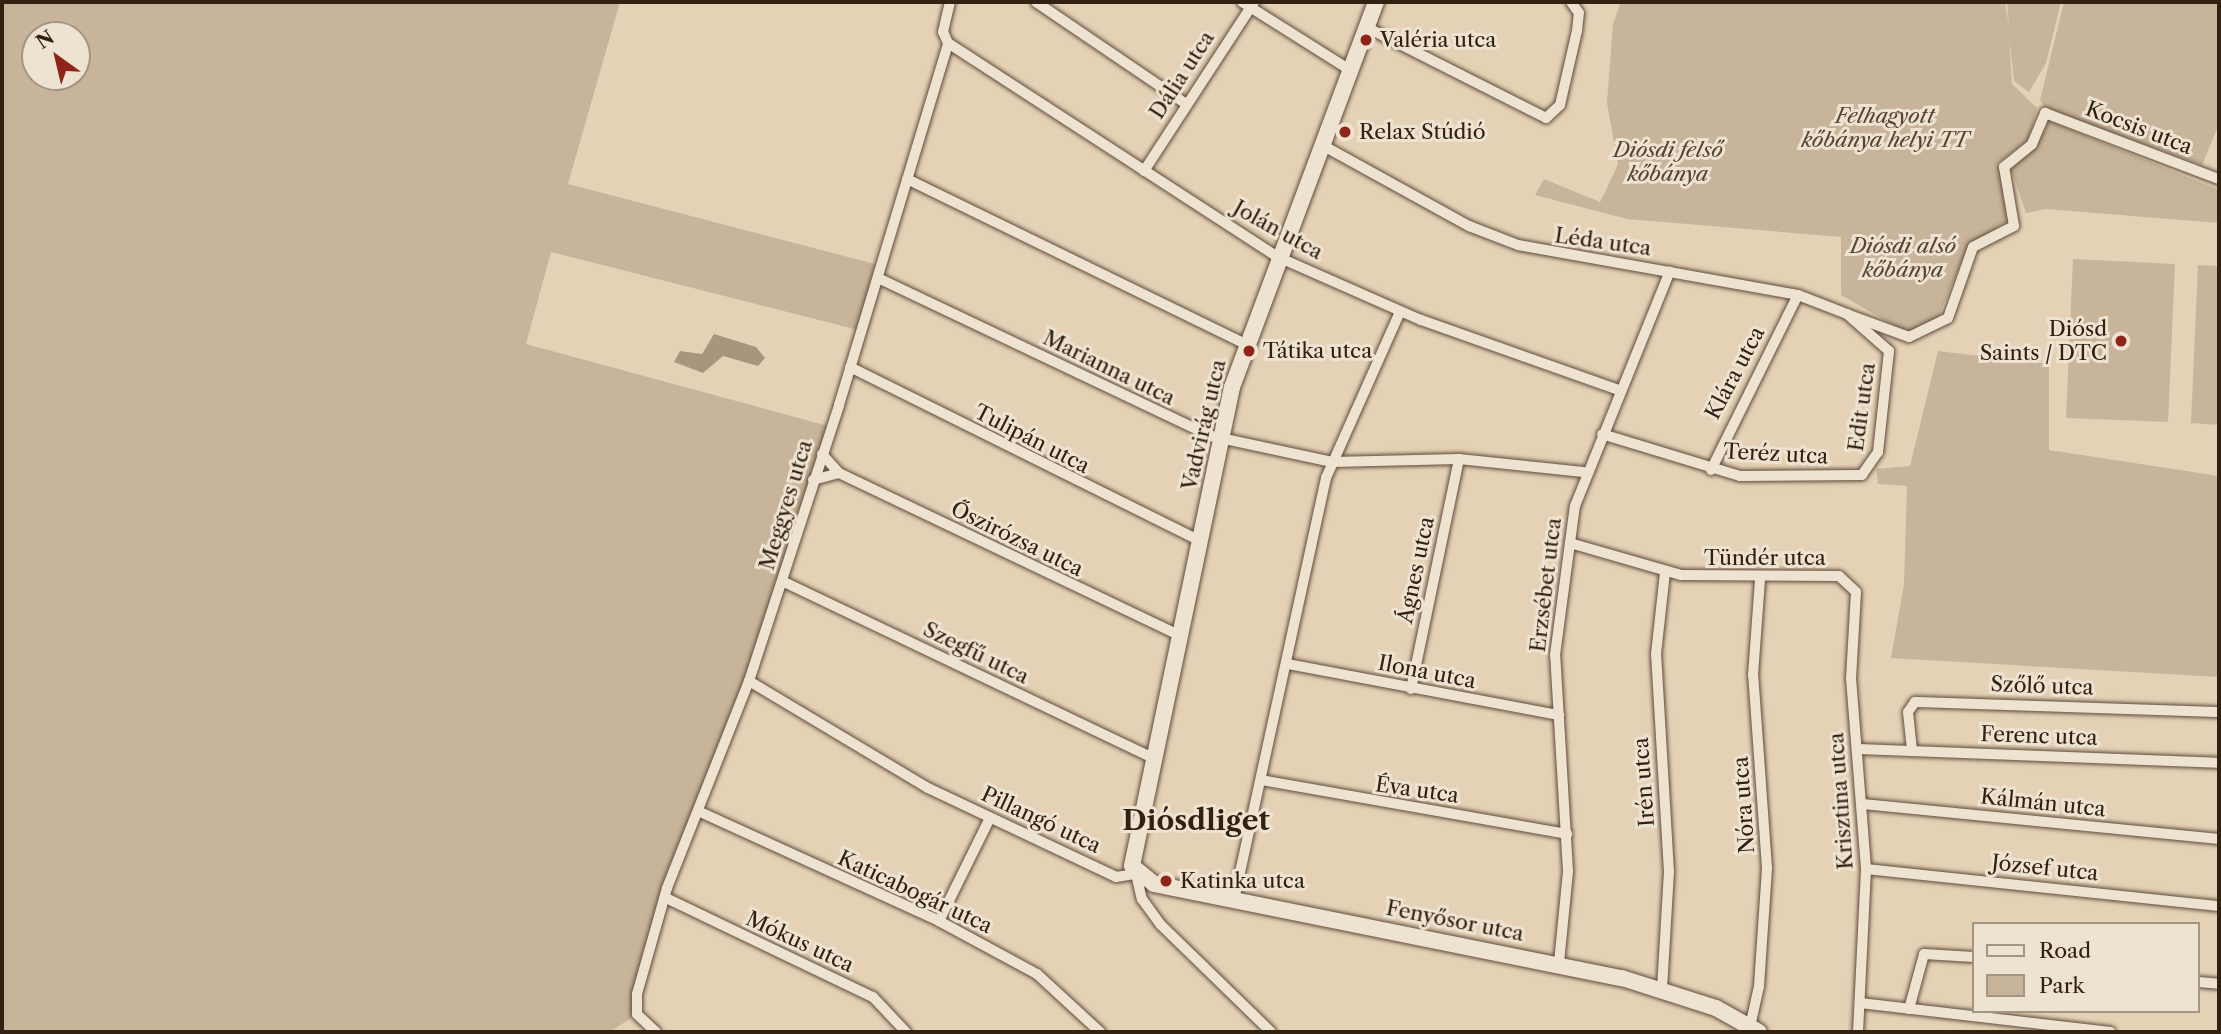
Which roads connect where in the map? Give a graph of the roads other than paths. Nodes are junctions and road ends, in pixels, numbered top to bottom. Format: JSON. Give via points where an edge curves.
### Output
{"nodes":[{"id":1,"x":950,"y":2,"type":"edge"},
{"id":2,"x":1036,"y":2,"type":"edge"},
{"id":3,"x":1376,"y":2,"type":"edge"},
{"id":4,"x":1571,"y":2,"type":"edge"},
{"id":5,"x":1249,"y":4,"type":"edge"},
{"id":6,"x":1366,"y":27,"type":"junction"},
{"id":7,"x":948,"y":44,"type":"junction"},
{"id":8,"x":1350,"y":70,"type":"junction"},
{"id":9,"x":1186,"y":104,"type":"junction"},
{"id":10,"x":1322,"y":145,"type":"junction"},
{"id":11,"x":1144,"y":171,"type":"junction"},
{"id":12,"x":907,"y":178,"type":"junction"},
{"id":13,"x":2219,"y":178,"type":"edge"},
{"id":14,"x":1278,"y":257,"type":"junction"},
{"id":15,"x":1670,"y":271,"type":"junction"},
{"id":16,"x":878,"y":278,"type":"junction"},
{"id":17,"x":1798,"y":295,"type":"junction"},
{"id":18,"x":1401,"y":312,"type":"junction"},
{"id":19,"x":1847,"y":314,"type":"junction"},
{"id":20,"x":1245,"y":344,"type":"junction"},
{"id":21,"x":1887,"y":347,"type":"joint"},
{"id":22,"x":850,"y":367,"type":"junction"},
{"id":23,"x":1619,"y":390,"type":"junction"},
{"id":24,"x":1602,"y":434,"type":"junction"},
{"id":25,"x":1222,"y":437,"type":"junction"},
{"id":26,"x":822,"y":454,"type":"junction"},
{"id":27,"x":1459,"y":459,"type":"junction"},
{"id":28,"x":1332,"y":461,"type":"junction"},
{"id":29,"x":1711,"y":470,"type":"junction"},
{"id":30,"x":1869,"y":470,"type":"joint"},
{"id":31,"x":1583,"y":472,"type":"junction"},
{"id":32,"x":839,"y":473,"type":"junction"},
{"id":33,"x":813,"y":480,"type":"junction"},
{"id":34,"x":1199,"y":540,"type":"junction"},
{"id":35,"x":1570,"y":543,"type":"junction"},
{"id":36,"x":1665,"y":572,"type":"junction"},
{"id":37,"x":1839,"y":576,"type":"joint"},
{"id":38,"x":1760,"y":580,"type":"junction"},
{"id":39,"x":782,"y":581,"type":"junction"},
{"id":40,"x":1178,"y":635,"type":"junction"},
{"id":41,"x":1288,"y":664,"type":"junction"},
{"id":42,"x":750,"y":681,"type":"junction"},
{"id":43,"x":1410,"y":689,"type":"junction"},
{"id":44,"x":2219,"y":712,"type":"edge"},
{"id":45,"x":1559,"y":715,"type":"junction"},
{"id":46,"x":1857,"y":748,"type":"junction"},
{"id":47,"x":1912,"y":750,"type":"junction"},
{"id":48,"x":1153,"y":758,"type":"junction"},
{"id":49,"x":2219,"y":763,"type":"edge"},
{"id":50,"x":1261,"y":780,"type":"junction"},
{"id":51,"x":1863,"y":804,"type":"junction"},
{"id":52,"x":698,"y":811,"type":"junction"},
{"id":53,"x":990,"y":818,"type":"junction"},
{"id":54,"x":1567,"y":834,"type":"junction"},
{"id":55,"x":2219,"y":839,"type":"edge"},
{"id":56,"x":1866,"y":869,"type":"junction"},
{"id":57,"x":1136,"y":874,"type":"junction"},
{"id":58,"x":668,"y":899,"type":"junction"},
{"id":59,"x":1234,"y":900,"type":"junction"},
{"id":60,"x":2219,"y":906,"type":"edge"},
{"id":61,"x":939,"y":921,"type":"junction"},
{"id":62,"x":1972,"y":957,"type":"edge"},
{"id":63,"x":1559,"y":962,"type":"junction"},
{"id":64,"x":2200,"y":982,"type":"edge"},
{"id":65,"x":2219,"y":984,"type":"edge"},
{"id":66,"x":1661,"y":989,"type":"junction"},
{"id":67,"x":1860,"y":1003,"type":"junction"},
{"id":68,"x":1909,"y":1009,"type":"junction"},
{"id":69,"x":1755,"y":1029,"type":"edge"},
{"id":70,"x":656,"y":1032,"type":"edge"},
{"id":71,"x":906,"y":1032,"type":"edge"},
{"id":72,"x":1100,"y":1032,"type":"edge"},
{"id":73,"x":1271,"y":1032,"type":"edge"},
{"id":74,"x":1858,"y":1032,"type":"edge"},
{"id":75,"x":2110,"y":1032,"type":"edge"}],
"edges":[{"from":1,"to":7,"type":"street","name":"Meggyes utca","via":[[943,32]]},
{"from":2,"to":9,"type":"street"},
{"from":3,"to":6,"type":"street","name":"Vadvirág utca"},
{"from":4,"to":6,"type":"street","via":[[1579,13],[1560,105],[1552,116],[1540,117]]},
{"from":5,"to":8,"type":"street"},
{"from":5,"to":9,"type":"street","name":"Dália utca"},
{"from":6,"to":8,"type":"street","name":"Vadvirág utca"},
{"from":7,"to":11,"type":"street","name":"Jolán utca"},
{"from":7,"to":12,"type":"street","name":"Meggyes utca"},
{"from":8,"to":10,"type":"street","name":"Vadvirág utca"},
{"from":9,"to":11,"type":"street","name":"Dália utca"},
{"from":10,"to":14,"type":"street","name":"Vadvirág utca"},
{"from":10,"to":15,"type":"street","name":"Léda utca","via":[[1469,226],[1518,245]]},
{"from":11,"to":14,"type":"street","name":"Jolán utca"},
{"from":12,"to":16,"type":"street","name":"Meggyes utca"},
{"from":12,"to":20,"type":"street"},
{"from":13,"to":19,"type":"street","name":"Kocsis utca","via":[[2045,113],[2032,144],[2004,167],[2014,226],[1973,247],[1948,318],[1909,337]]},
{"from":14,"to":18,"type":"street","name":"Jolán utca"},
{"from":14,"to":20,"type":"street","name":"Vadvirág utca"},
{"from":15,"to":17,"type":"street","name":"Léda utca"},
{"from":15,"to":23,"type":"street","name":"Erzsébet utca"},
{"from":16,"to":22,"type":"street","name":"Meggyes utca"},
{"from":16,"to":25,"type":"street","name":"Marianna utca","via":[[1164,417]]},
{"from":17,"to":19,"type":"street","name":"Léda utca"},
{"from":17,"to":29,"type":"street","name":"Klára utca"},
{"from":18,"to":23,"type":"street","name":"Jolán utca"},
{"from":18,"to":28,"type":"street"},
{"from":19,"to":21,"type":"street","name":"Léda utca"},
{"from":20,"to":25,"type":"street","name":"Vadvirág utca"},
{"from":21,"to":30,"type":"street","name":"Edit utca","via":[[1878,452]]},
{"from":22,"to":26,"type":"street","name":"Meggyes utca"},
{"from":22,"to":34,"type":"street","name":"Tulipán utca"},
{"from":23,"to":24,"type":"street","name":"Erzsébet utca"},
{"from":24,"to":29,"type":"street","name":"Teréz utca"},
{"from":24,"to":31,"type":"street","name":"Erzsébet utca"},
{"from":25,"to":28,"type":"street","name":"Marianna utca"},
{"from":25,"to":34,"type":"street","name":"Vadvirág utca"},
{"from":26,"to":32,"type":"street","name":"Őszirózsa utca"},
{"from":26,"to":33,"type":"street","name":"Meggyes utca"},
{"from":27,"to":28,"type":"street","name":"Marianna utca"},
{"from":27,"to":31,"type":"street","name":"Marianna utca"},
{"from":27,"to":43,"type":"street","name":"Ágnes utca"},
{"from":28,"to":41,"type":"street"},
{"from":29,"to":30,"type":"street","name":"Teréz utca","via":[[1790,476]]},
{"from":31,"to":35,"type":"street","name":"Erzsébet utca"},
{"from":32,"to":33,"type":"street"},
{"from":32,"to":40,"type":"street","name":"Őszirózsa utca"},
{"from":33,"to":39,"type":"street","name":"Meggyes utca"},
{"from":34,"to":40,"type":"street","name":"Vadvirág utca"},
{"from":35,"to":36,"type":"street","name":"Tündér utca"},
{"from":35,"to":45,"type":"street","name":"Erzsébet utca","via":[[1555,655]]},
{"from":36,"to":38,"type":"street","name":"Tündér utca"},
{"from":36,"to":66,"type":"street","name":"Irén utca","via":[[1656,654],[1669,873]]},
{"from":37,"to":38,"type":"street","name":"Tündér utca"},
{"from":37,"to":46,"type":"street","name":"Krisztina utca","via":[[1858,600],[1851,678]]},
{"from":38,"to":69,"type":"street","name":"Nóra utca","via":[[1753,675],[1767,867]]},
{"from":39,"to":42,"type":"street","name":"Meggyes utca"},
{"from":39,"to":48,"type":"street","name":"Szegfű utca"},
{"from":40,"to":48,"type":"street","name":"Vadvirág utca"},
{"from":41,"to":43,"type":"street","name":"Ilona utca"},
{"from":41,"to":50,"type":"street"},
{"from":42,"to":52,"type":"street","name":"Meggyes utca"},
{"from":42,"to":53,"type":"street","name":"Pillangó utca","via":[[889,767]]},
{"from":43,"to":45,"type":"street","name":"Ilona utca"},
{"from":44,"to":47,"type":"street","name":"Szőlő utca","via":[[1915,702],[1908,712]]},
{"from":45,"to":54,"type":"street","name":"Erzsébet utca"},
{"from":46,"to":47,"type":"street","name":"Ferenc utca"},
{"from":46,"to":51,"type":"street","name":"Krisztina utca"},
{"from":47,"to":49,"type":"street","name":"Ferenc utca"},
{"from":48,"to":57,"type":"street","name":"Vadvirág utca","via":[[1132,858]]},
{"from":50,"to":54,"type":"street","name":"Éva utca"},
{"from":50,"to":59,"type":"street"},
{"from":51,"to":55,"type":"street","name":"Kálmán utca"},
{"from":51,"to":56,"type":"street","name":"Krisztina utca"},
{"from":52,"to":58,"type":"street","name":"Meggyes utca"},
{"from":52,"to":61,"type":"street","name":"Katicabogár utca"},
{"from":53,"to":57,"type":"street","name":"Pillangó utca","via":[[1116,877]]},
{"from":53,"to":61,"type":"street"},
{"from":54,"to":63,"type":"street","name":"Erzsébet utca"},
{"from":56,"to":60,"type":"street","name":"József utca"},
{"from":56,"to":67,"type":"street","name":"Krisztina utca"},
{"from":57,"to":59,"type":"street","name":"Fenyősor utca","via":[[1154,884]]},
{"from":57,"to":73,"type":"street","via":[[1142,899],[1161,925]]},
{"from":58,"to":70,"type":"street","name":"Meggyes utca","via":[[637,993],[637,1014]]},
{"from":58,"to":71,"type":"street","name":"Mókus utca","via":[[873,998]]},
{"from":59,"to":63,"type":"street","name":"Fenyősor utca"},
{"from":61,"to":72,"type":"street","name":"Katicabogár utca","via":[[1037,974]]},
{"from":62,"to":68,"type":"street","via":[[1924,954]]},
{"from":63,"to":66,"type":"street","name":"Fenyősor utca"},
{"from":64,"to":65,"type":"street"},
{"from":66,"to":69,"type":"street","name":"Fenyősor utca"},
{"from":67,"to":68,"type":"street"},
{"from":67,"to":74,"type":"street","name":"Krisztina utca"},
{"from":68,"to":75,"type":"street"}]}
